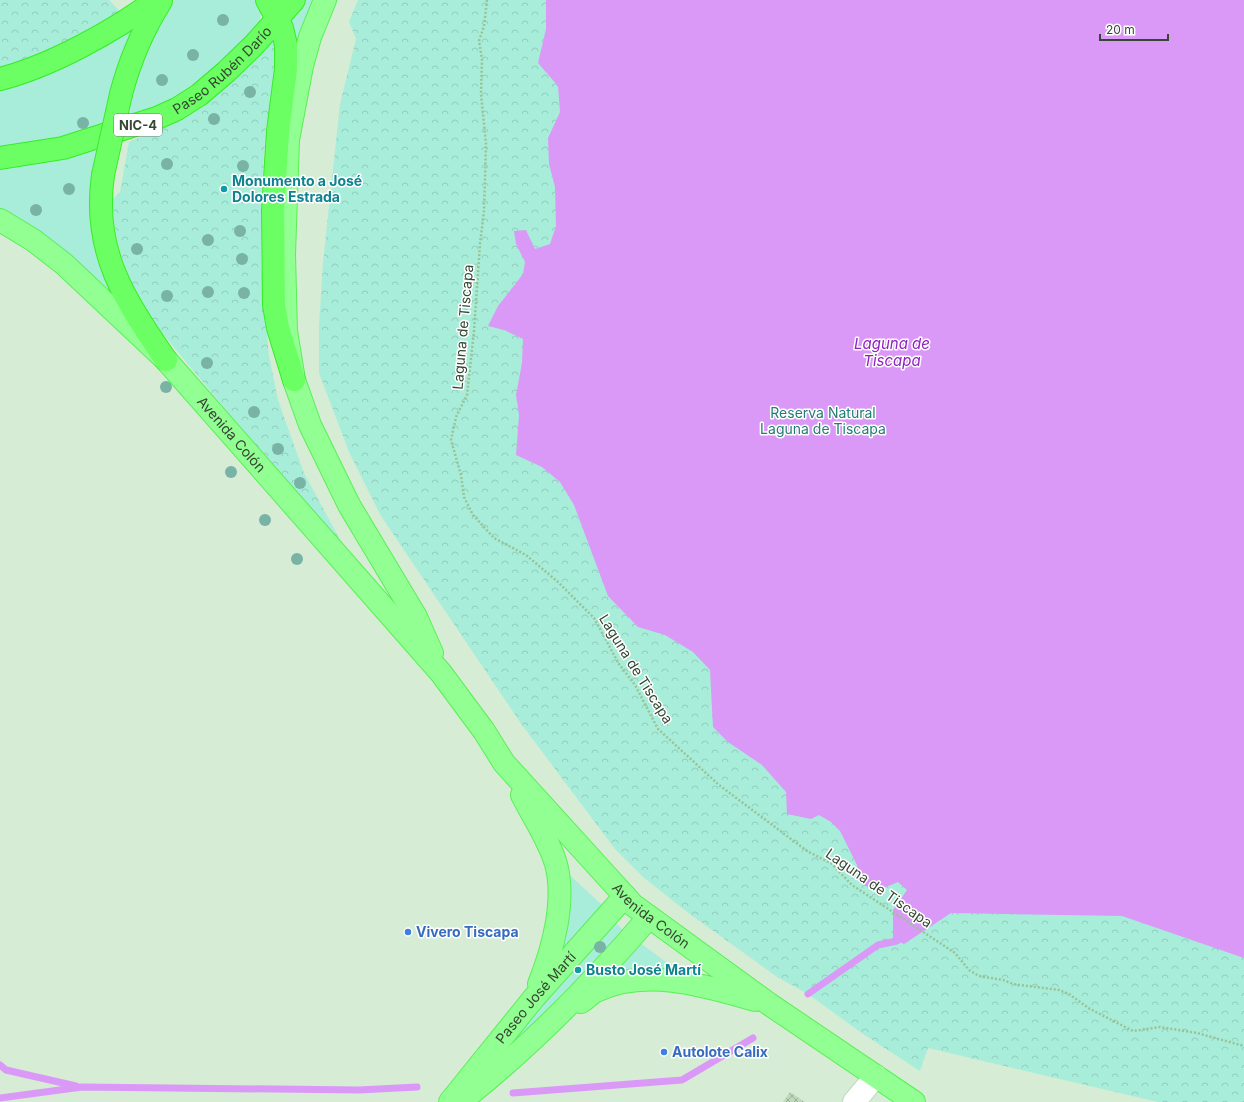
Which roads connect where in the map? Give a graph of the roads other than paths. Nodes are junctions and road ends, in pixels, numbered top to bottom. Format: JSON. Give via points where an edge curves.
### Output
{"nodes":[{"id":1,"x":156,"y":0,"type":"edge"},
{"id":2,"x":162,"y":0,"type":"edge"},
{"id":3,"x":266,"y":0,"type":"edge"},
{"id":4,"x":294,"y":0,"type":"edge"},
{"id":5,"x":325,"y":0,"type":"edge"},
{"id":6,"x":278,"y":18,"type":"junction"},
{"id":7,"x":0,"y":79,"type":"edge"},
{"id":8,"x":0,"y":158,"type":"edge"},
{"id":9,"x":0,"y":220,"type":"edge"},
{"id":10,"x":166,"y":360,"type":"junction"},
{"id":11,"x":294,"y":380,"type":"junction"},
{"id":12,"x":441,"y":673,"type":"junction"},
{"id":13,"x":504,"y":763,"type":"junction"},
{"id":14,"x":625,"y":896,"type":"junction"},
{"id":15,"x":649,"y":917,"type":"junction"},
{"id":16,"x":533,"y":998,"type":"junction"},
{"id":17,"x":769,"y":1004,"type":"junction"},
{"id":18,"x":541,"y":1033,"type":"junction"},
{"id":19,"x":876,"y":1076,"type":"junction"},
{"id":20,"x":450,"y":1102,"type":"edge"},
{"id":21,"x":460,"y":1102,"type":"edge"},
{"id":22,"x":854,"y":1102,"type":"edge"},
{"id":23,"x":914,"y":1102,"type":"edge"}],
"edges":[{"from":1,"to":7,"type":"highway","via":[[128,20],[68,52]]},
{"from":2,"to":10,"type":"highway","bridge":true,"via":[[132,55],[103,176],[100,214],[114,273],[134,312]]},
{"from":3,"to":6,"type":"highway"},
{"from":4,"to":6,"type":"highway","number":"NIC-4"},
{"from":5,"to":11,"type":"main road","name":"Avenida Colón","via":[[310,37],[288,140],[284,254],[286,331]]},
{"from":6,"to":8,"type":"highway","name":"Paseo Rubén Darío","number":"NIC-4","via":[[226,72],[199,95],[177,109],[157,118],[63,148]]},
{"from":6,"to":11,"type":"highway","via":[[285,38],[287,56],[278,131],[273,210],[274,305],[278,328]]},
{"from":9,"to":10,"type":"main road","name":"Avenida Colón","via":[[33,240],[64,264]]},
{"from":10,"to":12,"type":"main road","name":"Avenida Colón"},
{"from":11,"to":12,"type":"main road","name":"Avenida Colón","via":[[310,424],[349,505],[416,617]]},
{"from":12,"to":13,"type":"main road","name":"Avenida Colón"},
{"from":13,"to":14,"type":"main road","name":"Avenida Colón"},
{"from":13,"to":16,"type":"main road","via":[[556,864],[559,892],[557,923],[550,955]]},
{"from":14,"to":15,"type":"main road","name":"Avenida Colón"},
{"from":14,"to":16,"type":"main road","name":"Paseo José Martí"},
{"from":15,"to":17,"type":"main road","name":"Avenida Colón"},
{"from":15,"to":18,"type":"main road","name":"Paseo José Martí","via":[[613,959]]},
{"from":16,"to":20,"type":"main road","name":"Paseo José Martí"},
{"from":17,"to":18,"type":"main road","via":[[707,987],[661,980],[630,981],[596,991]]},
{"from":17,"to":19,"type":"main road","name":"Avenida Colón"},
{"from":18,"to":21,"type":"main road","name":"Paseo José Martí"},
{"from":19,"to":22,"type":"street"},
{"from":19,"to":23,"type":"main road","name":"Avenida Colón"}]}
